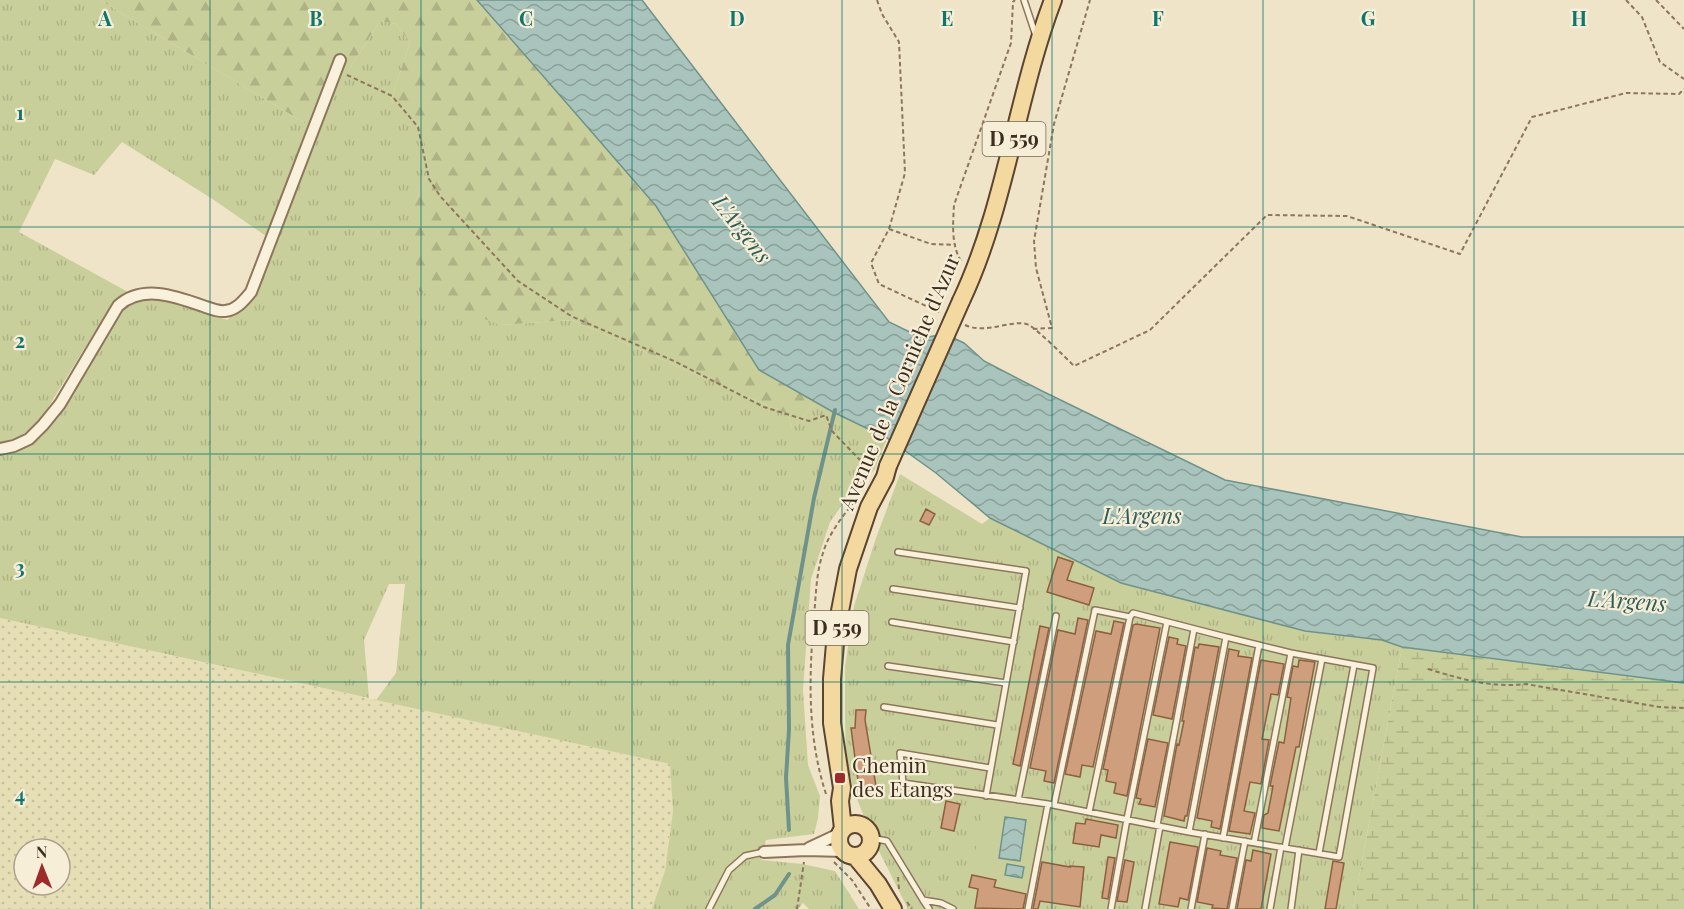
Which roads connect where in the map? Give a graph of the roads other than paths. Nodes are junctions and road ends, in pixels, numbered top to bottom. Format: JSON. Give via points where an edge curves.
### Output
{"nodes":[{"id":1,"x":1024,"y":0,"type":"edge"},
{"id":2,"x":1053,"y":0,"type":"edge"},
{"id":3,"x":1038,"y":44,"type":"junction"},
{"id":4,"x":339,"y":60,"type":"dead end"},
{"id":5,"x":0,"y":449,"type":"edge"},
{"id":6,"x":898,"y":552,"type":"dead end"},
{"id":7,"x":893,"y":589,"type":"dead end"},
{"id":8,"x":1020,"y":608,"type":"junction"},
{"id":9,"x":1056,"y":616,"type":"dead end"},
{"id":10,"x":1130,"y":617,"type":"junction"},
{"id":11,"x":892,"y":622,"type":"dead end"},
{"id":12,"x":1167,"y":622,"type":"junction"},
{"id":13,"x":1194,"y":629,"type":"junction"},
{"id":14,"x":1226,"y":637,"type":"junction"},
{"id":15,"x":1014,"y":642,"type":"junction"},
{"id":16,"x":1259,"y":645,"type":"junction"},
{"id":17,"x":1291,"y":653,"type":"junction"},
{"id":18,"x":1322,"y":659,"type":"junction"},
{"id":19,"x":888,"y":666,"type":"dead end"},
{"id":20,"x":1354,"y":666,"type":"junction"},
{"id":21,"x":1006,"y":683,"type":"junction"},
{"id":22,"x":884,"y":707,"type":"dead end"},
{"id":23,"x":997,"y":725,"type":"junction"},
{"id":24,"x":990,"y":768,"type":"junction"},
{"id":25,"x":842,"y":788,"type":"junction"},
{"id":26,"x":986,"y":796,"type":"junction"},
{"id":27,"x":1018,"y":800,"type":"junction"},
{"id":28,"x":1051,"y":804,"type":"junction"},
{"id":29,"x":1089,"y":812,"type":"junction"},
{"id":30,"x":1127,"y":819,"type":"junction"},
{"id":31,"x":1158,"y":826,"type":"junction"},
{"id":32,"x":842,"y":831,"type":"junction"},
{"id":33,"x":1189,"y":832,"type":"junction"},
{"id":34,"x":1204,"y":834,"type":"junction"},
{"id":35,"x":1223,"y":838,"type":"junction"},
{"id":36,"x":1245,"y":841,"type":"junction"},
{"id":37,"x":1254,"y":843,"type":"junction"},
{"id":38,"x":856,"y":847,"type":"junction"},
{"id":39,"x":1283,"y":848,"type":"junction"},
{"id":40,"x":801,"y":850,"type":"junction"},
{"id":41,"x":1299,"y":850,"type":"junction"},
{"id":42,"x":764,"y":852,"type":"joint"},
{"id":43,"x":1319,"y":853,"type":"junction"},
{"id":44,"x":923,"y":900,"type":"junction"},
{"id":45,"x":899,"y":904,"type":"edge"},
{"id":46,"x":709,"y":909,"type":"edge"},
{"id":47,"x":928,"y":909,"type":"edge"},
{"id":48,"x":953,"y":909,"type":"edge"},
{"id":49,"x":1028,"y":909,"type":"edge"},
{"id":50,"x":1111,"y":909,"type":"edge"},
{"id":51,"x":1145,"y":909,"type":"edge"},
{"id":52,"x":1191,"y":909,"type":"edge"},
{"id":53,"x":1232,"y":909,"type":"edge"},
{"id":54,"x":1270,"y":909,"type":"edge"},
{"id":55,"x":1291,"y":909,"type":"edge"}],
"edges":[{"from":1,"to":3,"type":"lane"},
{"from":2,"to":3,"type":"main road","name":"Avenue de la Corniche d'Azur","number":"D 559"},
{"from":3,"to":25,"type":"main road","name":"Avenue de la Corniche d'Azur","number":"D 559","bridge":true,"via":[[1003,180],[972,278],[869,507],[848,569],[832,679],[832,712]]},
{"from":4,"to":5,"type":"street","via":[[251,292],[224,312],[171,295],[150,293],[127,298],[118,306],[44,425],[29,439]]},
{"from":6,"to":8,"type":"lane","via":[[1026,570]]},
{"from":7,"to":8,"type":"lane"},
{"from":8,"to":15,"type":"lane"},
{"from":9,"to":27,"type":"lane"},
{"from":10,"to":12,"type":"lane","via":[[1133,613]]},
{"from":10,"to":28,"type":"lane","via":[[1095,610]]},
{"from":10,"to":29,"type":"lane"},
{"from":11,"to":15,"type":"lane"},
{"from":12,"to":13,"type":"lane"},
{"from":12,"to":30,"type":"lane"},
{"from":13,"to":14,"type":"lane"},
{"from":13,"to":31,"type":"lane"},
{"from":14,"to":16,"type":"lane"},
{"from":14,"to":33,"type":"lane"},
{"from":15,"to":21,"type":"lane"},
{"from":16,"to":17,"type":"lane"},
{"from":16,"to":35,"type":"lane"},
{"from":17,"to":18,"type":"lane"},
{"from":17,"to":37,"type":"lane"},
{"from":18,"to":20,"type":"lane"},
{"from":18,"to":39,"type":"lane"},
{"from":19,"to":21,"type":"lane"},
{"from":20,"to":43,"type":"lane"},
{"from":20,"to":43,"type":"lane","via":[[1373,668],[1339,857]]},
{"from":21,"to":23,"type":"lane"},
{"from":22,"to":23,"type":"lane"},
{"from":23,"to":24,"type":"lane"},
{"from":24,"to":26,"type":"lane"},
{"from":24,"to":26,"type":"lane","via":[[900,753],[903,783]]},
{"from":25,"to":32,"type":"main road","name":"Avenue de la Corniche d'Azur","number":"D 559"},
{"from":25,"to":38,"type":"main road","name":"Avenue de la Corniche d'Azur","number":"D 559"},
{"from":26,"to":27,"type":"lane"},
{"from":27,"to":28,"type":"lane"},
{"from":28,"to":29,"type":"lane"},
{"from":28,"to":49,"type":"lane"},
{"from":29,"to":30,"type":"lane"},
{"from":30,"to":31,"type":"lane"},
{"from":30,"to":50,"type":"lane"},
{"from":31,"to":33,"type":"lane"},
{"from":31,"to":51,"type":"lane"},
{"from":32,"to":38,"type":"main road","via":[[852,824]]},
{"from":32,"to":40,"type":"street"},
{"from":33,"to":34,"type":"lane"},
{"from":34,"to":35,"type":"lane"},
{"from":34,"to":52,"type":"lane"},
{"from":35,"to":36,"type":"lane"},
{"from":36,"to":37,"type":"lane"},
{"from":36,"to":53,"type":"lane"},
{"from":37,"to":39,"type":"lane"},
{"from":38,"to":40,"type":"street"},
{"from":38,"to":44,"type":"lane","via":[[887,841]]},
{"from":38,"to":45,"type":"main road","name":"Avenue de la Corniche d'Azur","number":"D 559","via":[[878,884]]},
{"from":39,"to":41,"type":"lane"},
{"from":39,"to":54,"type":"lane"},
{"from":40,"to":42,"type":"street"},
{"from":41,"to":43,"type":"lane"},
{"from":41,"to":55,"type":"lane"},
{"from":42,"to":46,"type":"lane","via":[[745,856],[729,870]]},
{"from":44,"to":47,"type":"lane"},
{"from":44,"to":48,"type":"lane"}]}
